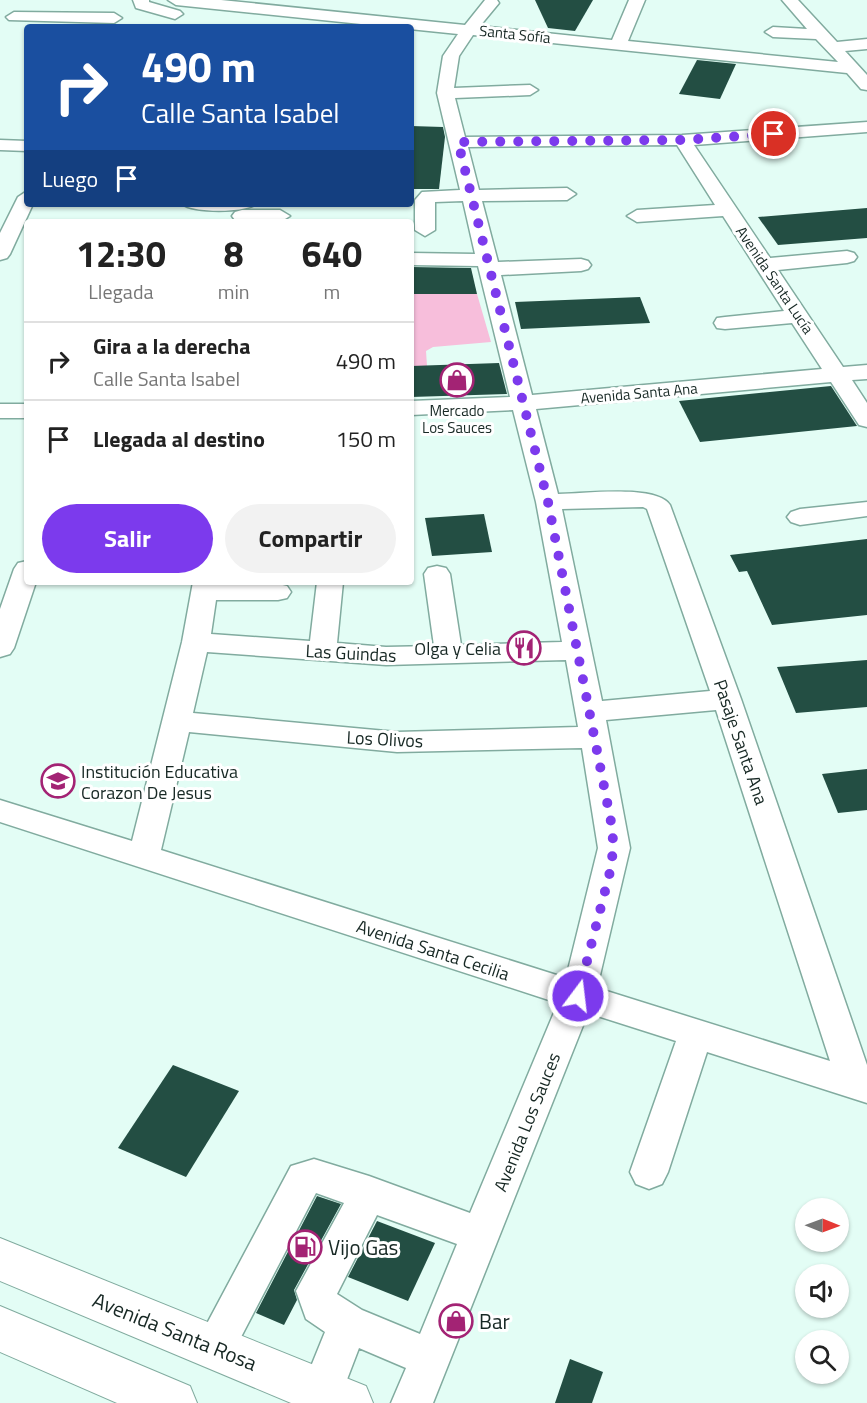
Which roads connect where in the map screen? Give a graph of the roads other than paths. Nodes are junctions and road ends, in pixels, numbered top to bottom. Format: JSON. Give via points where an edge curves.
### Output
{"nodes":[{"id":1,"x":141,"y":0,"type":"edge"},
{"id":2,"x":637,"y":0,"type":"edge"},
{"id":3,"x":790,"y":0,"type":"edge"},
{"id":4,"x":48,"y":2,"type":"dead end"},
{"id":5,"x":491,"y":3,"type":"dead end"},
{"id":6,"x":176,"y":7,"type":"edge"},
{"id":7,"x":300,"y":13,"type":"edge"},
{"id":8,"x":14,"y":17,"type":"dead end"},
{"id":9,"x":111,"y":22,"type":"edge"},
{"id":10,"x":455,"y":23,"type":"junction"},
{"id":11,"x":773,"y":32,"type":"dead end"},
{"id":12,"x":821,"y":34,"type":"junction"},
{"id":13,"x":712,"y":39,"type":"dead end"},
{"id":14,"x":867,"y":44,"type":"edge"},
{"id":15,"x":618,"y":45,"type":"junction"},
{"id":16,"x":833,"y":47,"type":"junction"},
{"id":17,"x":702,"y":54,"type":"junction"},
{"id":18,"x":738,"y":57,"type":"junction"},
{"id":19,"x":853,"y":69,"type":"junction"},
{"id":20,"x":760,"y":75,"type":"dead end"},
{"id":21,"x":867,"y":85,"type":"edge"},
{"id":22,"x":526,"y":97,"type":"dead end"},
{"id":23,"x":447,"y":101,"type":"junction"},
{"id":24,"x":867,"y":127,"type":"edge"},
{"id":25,"x":682,"y":140,"type":"junction"},
{"id":26,"x":458,"y":142,"type":"junction"},
{"id":27,"x":0,"y":146,"type":"edge"},
{"id":28,"x":24,"y":146,"type":"edge"},
{"id":29,"x":471,"y":194,"type":"junction"},
{"id":30,"x":567,"y":194,"type":"dead end"},
{"id":31,"x":24,"y":200,"type":"edge"},
{"id":32,"x":214,"y":207,"type":"edge"},
{"id":33,"x":729,"y":210,"type":"junction"},
{"id":34,"x":243,"y":211,"type":"edge"},
{"id":35,"x":280,"y":216,"type":"dead end"},
{"id":36,"x":637,"y":216,"type":"dead end"},
{"id":37,"x":8,"y":221,"type":"edge"},
{"id":38,"x":425,"y":230,"type":"dead end"},
{"id":39,"x":6,"y":254,"type":"edge"},
{"id":40,"x":847,"y":256,"type":"dead end"},
{"id":41,"x":414,"y":259,"type":"edge"},
{"id":42,"x":487,"y":265,"type":"junction"},
{"id":43,"x":582,"y":265,"type":"dead end"},
{"id":44,"x":766,"y":265,"type":"junction"},
{"id":45,"x":799,"y":316,"type":"junction"},
{"id":46,"x":725,"y":323,"type":"dead end"},
{"id":47,"x":867,"y":372,"type":"edge"},
{"id":48,"x":839,"y":375,"type":"junction"},
{"id":49,"x":522,"y":403,"type":"junction"},
{"id":50,"x":414,"y":408,"type":"edge"},
{"id":51,"x":0,"y":411,"type":"edge"},
{"id":52,"x":24,"y":411,"type":"edge"},
{"id":53,"x":867,"y":420,"type":"edge"},
{"id":54,"x":548,"y":502,"type":"junction"},
{"id":55,"x":867,"y":510,"type":"edge"},
{"id":56,"x":800,"y":517,"type":"dead end"},
{"id":57,"x":437,"y":574,"type":"dead end"},
{"id":58,"x":24,"y":578,"type":"edge"},
{"id":59,"x":330,"y":585,"type":"edge"},
{"id":60,"x":205,"y":586,"type":"edge"},
{"id":61,"x":278,"y":592,"type":"dead end"},
{"id":62,"x":196,"y":642,"type":"junction"},
{"id":63,"x":0,"y":648,"type":"edge"},
{"id":64,"x":577,"y":651,"type":"junction"},
{"id":65,"x":322,"y":652,"type":"junction"},
{"id":66,"x":449,"y":656,"type":"junction"},
{"id":67,"x":727,"y":699,"type":"junction"},
{"id":68,"x":176,"y":721,"type":"junction"},
{"id":69,"x":593,"y":724,"type":"junction"},
{"id":70,"x":0,"y":811,"type":"edge"},
{"id":71,"x":144,"y":857,"type":"junction"},
{"id":72,"x":578,"y":996,"type":"junction"},
{"id":73,"x":696,"y":1033,"type":"junction"},
{"id":74,"x":861,"y":1086,"type":"edge"},
{"id":75,"x":649,"y":1172,"type":"dead end"},
{"id":76,"x":369,"y":1193,"type":"junction"},
{"id":77,"x":480,"y":1235,"type":"junction"},
{"id":78,"x":0,"y":1259,"type":"edge"},
{"id":79,"x":348,"y":1323,"type":"junction"},
{"id":80,"x":0,"y":1329,"type":"edge"},
{"id":81,"x":214,"y":1348,"type":"junction"},
{"id":82,"x":430,"y":1358,"type":"junction"},
{"id":83,"x":335,"y":1397,"type":"edge"},
{"id":84,"x":173,"y":1403,"type":"edge"},
{"id":85,"x":412,"y":1403,"type":"edge"}],
"edges":[{"from":1,"to":6,"type":"street","name":"Santa Sofía","via":[[147,8]]},
{"from":2,"to":15,"type":"street"},
{"from":3,"to":12,"type":"street"},
{"from":4,"to":9,"type":"street","via":[[121,3]]},
{"from":5,"to":10,"type":"street","name":"Avenida Los Sauces"},
{"from":6,"to":7,"type":"street","name":"Santa Sofía"},
{"from":7,"to":10,"type":"street","name":"Santa Sofía","via":[[384,14]]},
{"from":8,"to":9,"type":"street"},
{"from":10,"to":15,"type":"street","name":"Santa Sofía"},
{"from":10,"to":23,"type":"street","name":"Avenida Los Sauces"},
{"from":11,"to":12,"type":"street"},
{"from":12,"to":16,"type":"street"},
{"from":13,"to":17,"type":"street"},
{"from":14,"to":16,"type":"street"},
{"from":15,"to":17,"type":"street","name":"Santa Sofía"},
{"from":16,"to":19,"type":"street"},
{"from":17,"to":18,"type":"street","name":"Santa Sofía"},
{"from":18,"to":19,"type":"street","name":"Santa Sofía"},
{"from":18,"to":20,"type":"street"},
{"from":19,"to":21,"type":"street"},
{"from":22,"to":23,"type":"street"},
{"from":23,"to":26,"type":"street","name":"Avenida Los Sauces"},
{"from":24,"to":25,"type":"street"},
{"from":25,"to":26,"type":"street"},
{"from":25,"to":33,"type":"street","name":"Avenida Santa Lucía"},
{"from":26,"to":29,"type":"street","name":"Avenida Los Sauces"},
{"from":27,"to":28,"type":"street"},
{"from":29,"to":30,"type":"street"},
{"from":29,"to":38,"type":"street","via":[[429,196],[425,200]]},
{"from":29,"to":42,"type":"street","name":"Avenida Los Sauces"},
{"from":31,"to":37,"type":"street"},
{"from":32,"to":34,"type":"street"},
{"from":33,"to":36,"type":"street"},
{"from":33,"to":44,"type":"street","name":"Avenida Santa Lucía"},
{"from":34,"to":35,"type":"street"},
{"from":37,"to":39,"type":"street"},
{"from":40,"to":44,"type":"street"},
{"from":41,"to":42,"type":"street"},
{"from":42,"to":43,"type":"street"},
{"from":42,"to":49,"type":"street","name":"Avenida Los Sauces"},
{"from":44,"to":45,"type":"street","name":"Avenida Santa Lucía"},
{"from":45,"to":46,"type":"street"},
{"from":45,"to":48,"type":"street","name":"Avenida Santa Lucía"},
{"from":47,"to":48,"type":"street","name":"Avenida Santa Ana"},
{"from":48,"to":49,"type":"street","name":"Avenida Santa Ana"},
{"from":48,"to":53,"type":"street","name":"Avenida Santa Lucía"},
{"from":49,"to":50,"type":"street","name":"Avenida Santa Ana"},
{"from":49,"to":54,"type":"street","name":"Avenida Los Sauces"},
{"from":51,"to":52,"type":"street"},
{"from":54,"to":64,"type":"street","name":"Avenida Los Sauces"},
{"from":54,"to":67,"type":"street","name":"Pasaje Santa Ana","via":[[646,500],[658,506]]},
{"from":55,"to":56,"type":"street"},
{"from":57,"to":66,"type":"street"},
{"from":58,"to":63,"type":"street"},
{"from":59,"to":65,"type":"street"},
{"from":60,"to":61,"type":"street"},
{"from":60,"to":62,"type":"street"},
{"from":62,"to":65,"type":"street","name":"Las Guindas"},
{"from":62,"to":68,"type":"street"},
{"from":64,"to":66,"type":"street","name":"Las Guindas"},
{"from":64,"to":69,"type":"street","name":"Avenida Los Sauces"},
{"from":65,"to":66,"type":"street","name":"Las Guindas"},
{"from":67,"to":69,"type":"street","name":"Los Olivos"},
{"from":67,"to":74,"type":"street","name":"Pasaje Santa Ana"},
{"from":68,"to":69,"type":"street","name":"Los Olivos","via":[[397,742]]},
{"from":68,"to":71,"type":"street"},
{"from":69,"to":72,"type":"street","name":"Avenida Los Sauces","via":[[614,848]]},
{"from":70,"to":71,"type":"street","name":"Avenida Santa Cecilia"},
{"from":71,"to":72,"type":"street","name":"Avenida Santa Cecilia"},
{"from":72,"to":73,"type":"street","name":"Avenida Santa Cecilia"},
{"from":72,"to":77,"type":"street","name":"Avenida Los Sauces"},
{"from":73,"to":74,"type":"street","name":"Avenida Santa Cecilia"},
{"from":73,"to":75,"type":"street"},
{"from":76,"to":77,"type":"street"},
{"from":76,"to":79,"type":"street","via":[[316,1291],[321,1306]]},
{"from":76,"to":81,"type":"street","via":[[314,1176],[304,1178]]},
{"from":77,"to":82,"type":"street","name":"Avenida Los Sauces"},
{"from":78,"to":81,"type":"main road","name":"Avenida Santa Rosa"},
{"from":79,"to":82,"type":"street"},
{"from":79,"to":83,"type":"street"},
{"from":80,"to":84,"type":"main road"},
{"from":81,"to":83,"type":"main road","name":"Avenida Santa Rosa"},
{"from":82,"to":85,"type":"street","name":"Avenida Los Sauces"}]}
